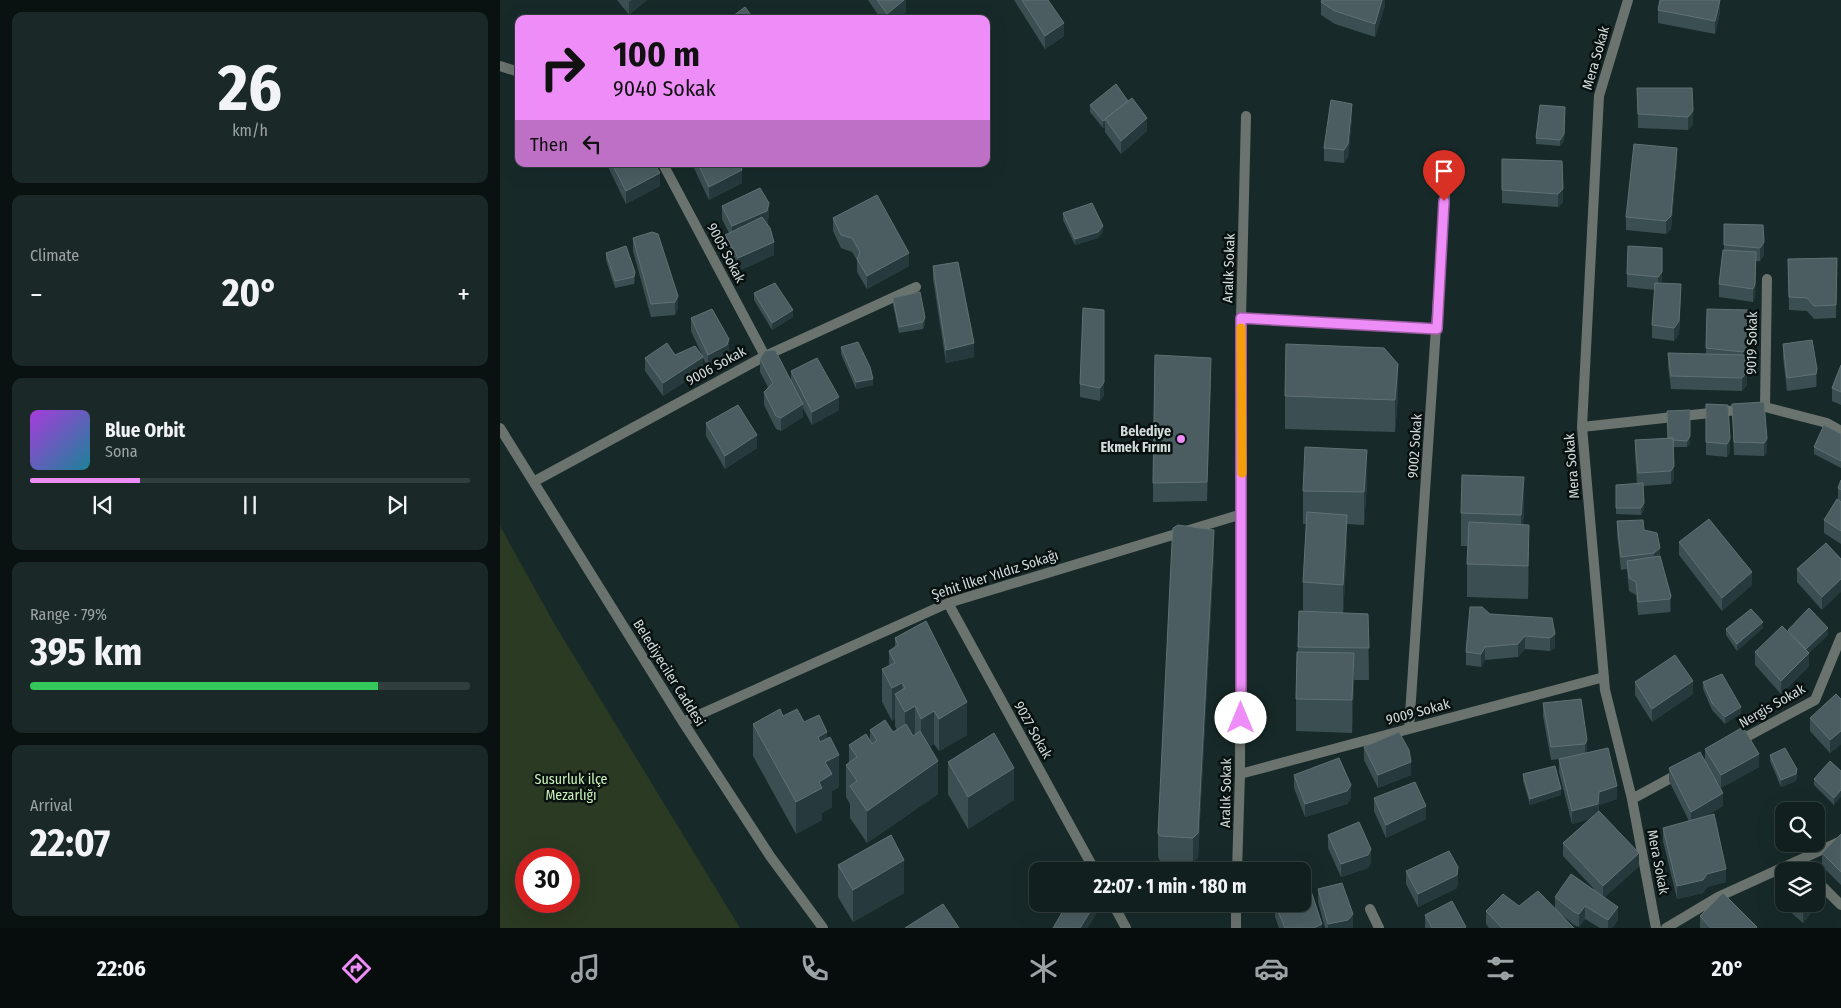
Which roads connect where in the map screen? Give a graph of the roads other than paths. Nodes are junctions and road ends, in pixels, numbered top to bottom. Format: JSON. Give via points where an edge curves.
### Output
{"nodes":[{"id":1,"x":1628,"y":0,"type":"edge"},
{"id":2,"x":500,"y":66,"type":"edge"},
{"id":3,"x":515,"y":71,"type":"edge"},
{"id":4,"x":1246,"y":116,"type":"dead end"},
{"id":5,"x":1447,"y":164,"type":"dead end"},
{"id":6,"x":667,"y":167,"type":"edge"},
{"id":7,"x":1767,"y":279,"type":"dead end"},
{"id":8,"x":916,"y":287,"type":"dead end"},
{"id":9,"x":1241,"y":318,"type":"junction"},
{"id":10,"x":1437,"y":329,"type":"junction"},
{"id":11,"x":765,"y":356,"type":"junction"},
{"id":12,"x":1764,"y":407,"type":"junction"},
{"id":13,"x":1582,"y":427,"type":"junction"},
{"id":14,"x":500,"y":428,"type":"edge"},
{"id":15,"x":1841,"y":431,"type":"edge"},
{"id":16,"x":535,"y":481,"type":"junction"},
{"id":17,"x":1242,"y":514,"type":"junction"},
{"id":18,"x":948,"y":603,"type":"junction"},
{"id":19,"x":1841,"y":637,"type":"edge"},
{"id":20,"x":1604,"y":677,"type":"junction"},
{"id":21,"x":683,"y":722,"type":"junction"},
{"id":22,"x":1409,"y":729,"type":"junction"},
{"id":23,"x":1728,"y":747,"type":"edge"},
{"id":24,"x":1693,"y":766,"type":"edge"},
{"id":25,"x":1240,"y":774,"type":"junction"},
{"id":26,"x":1632,"y":799,"type":"junction"},
{"id":27,"x":1841,"y":841,"type":"edge"},
{"id":28,"x":1798,"y":861,"type":"joint"},
{"id":29,"x":1090,"y":862,"type":"edge"},
{"id":30,"x":1237,"y":862,"type":"edge"},
{"id":31,"x":1825,"y":889,"type":"edge"},
{"id":32,"x":1841,"y":905,"type":"edge"},
{"id":33,"x":1370,"y":909,"type":"dead end"},
{"id":34,"x":1117,"y":912,"type":"edge"},
{"id":35,"x":1236,"y":912,"type":"edge"},
{"id":36,"x":823,"y":928,"type":"edge"},
{"id":37,"x":1126,"y":928,"type":"edge"},
{"id":38,"x":1236,"y":928,"type":"edge"},
{"id":39,"x":1379,"y":928,"type":"edge"},
{"id":40,"x":1656,"y":928,"type":"edge"},
{"id":41,"x":1666,"y":928,"type":"edge"}],
"edges":[{"from":1,"to":13,"type":"street","name":"Mera Sokak","via":[[1598,96]]},
{"from":2,"to":3,"type":"street"},
{"from":4,"to":9,"type":"street","name":"Aralık Sokak"},
{"from":5,"to":10,"type":"street","name":"9002 Sokak"},
{"from":6,"to":11,"type":"street","name":"9005 Sokak"},
{"from":7,"to":12,"type":"street","name":"9019 Sokak"},
{"from":8,"to":11,"type":"street","name":"9006 Sokak"},
{"from":9,"to":10,"type":"street"},
{"from":9,"to":17,"type":"street","name":"Aralık Sokak"},
{"from":10,"to":22,"type":"street","name":"9002 Sokak"},
{"from":11,"to":16,"type":"street","name":"9006 Sokak"},
{"from":12,"to":13,"type":"street"},
{"from":12,"to":15,"type":"street","via":[[1827,423]]},
{"from":13,"to":20,"type":"street","name":"Mera Sokak"},
{"from":14,"to":16,"type":"street","name":"Belediyeciler Caddesi"},
{"from":16,"to":21,"type":"street","name":"Belediyeciler Caddesi"},
{"from":17,"to":18,"type":"street","name":"Şehit İlker Yıldız Sokağı"},
{"from":17,"to":25,"type":"street","name":"Aralık Sokak"},
{"from":18,"to":21,"type":"street","name":"Şehit İlker Yıldız Sokağı"},
{"from":18,"to":29,"type":"street","name":"9027 Sokak"},
{"from":19,"to":23,"type":"street","name":"Nergis Sokak","via":[[1815,700]]},
{"from":20,"to":22,"type":"street","name":"9009 Sokak"},
{"from":20,"to":26,"type":"street","name":"Mera Sokak"},
{"from":21,"to":36,"type":"street","name":"Belediyeciler Caddesi","via":[[770,856]]},
{"from":22,"to":25,"type":"street","name":"9009 Sokak"},
{"from":24,"to":26,"type":"street"},
{"from":25,"to":30,"type":"street","name":"Aralık Sokak"},
{"from":26,"to":40,"type":"street","name":"Mera Sokak"},
{"from":27,"to":28,"type":"street"},
{"from":28,"to":41,"type":"street","via":[[1718,897]]},
{"from":31,"to":32,"type":"street"},
{"from":33,"to":39,"type":"street"},
{"from":34,"to":37,"type":"street"},
{"from":35,"to":38,"type":"street"}]}
